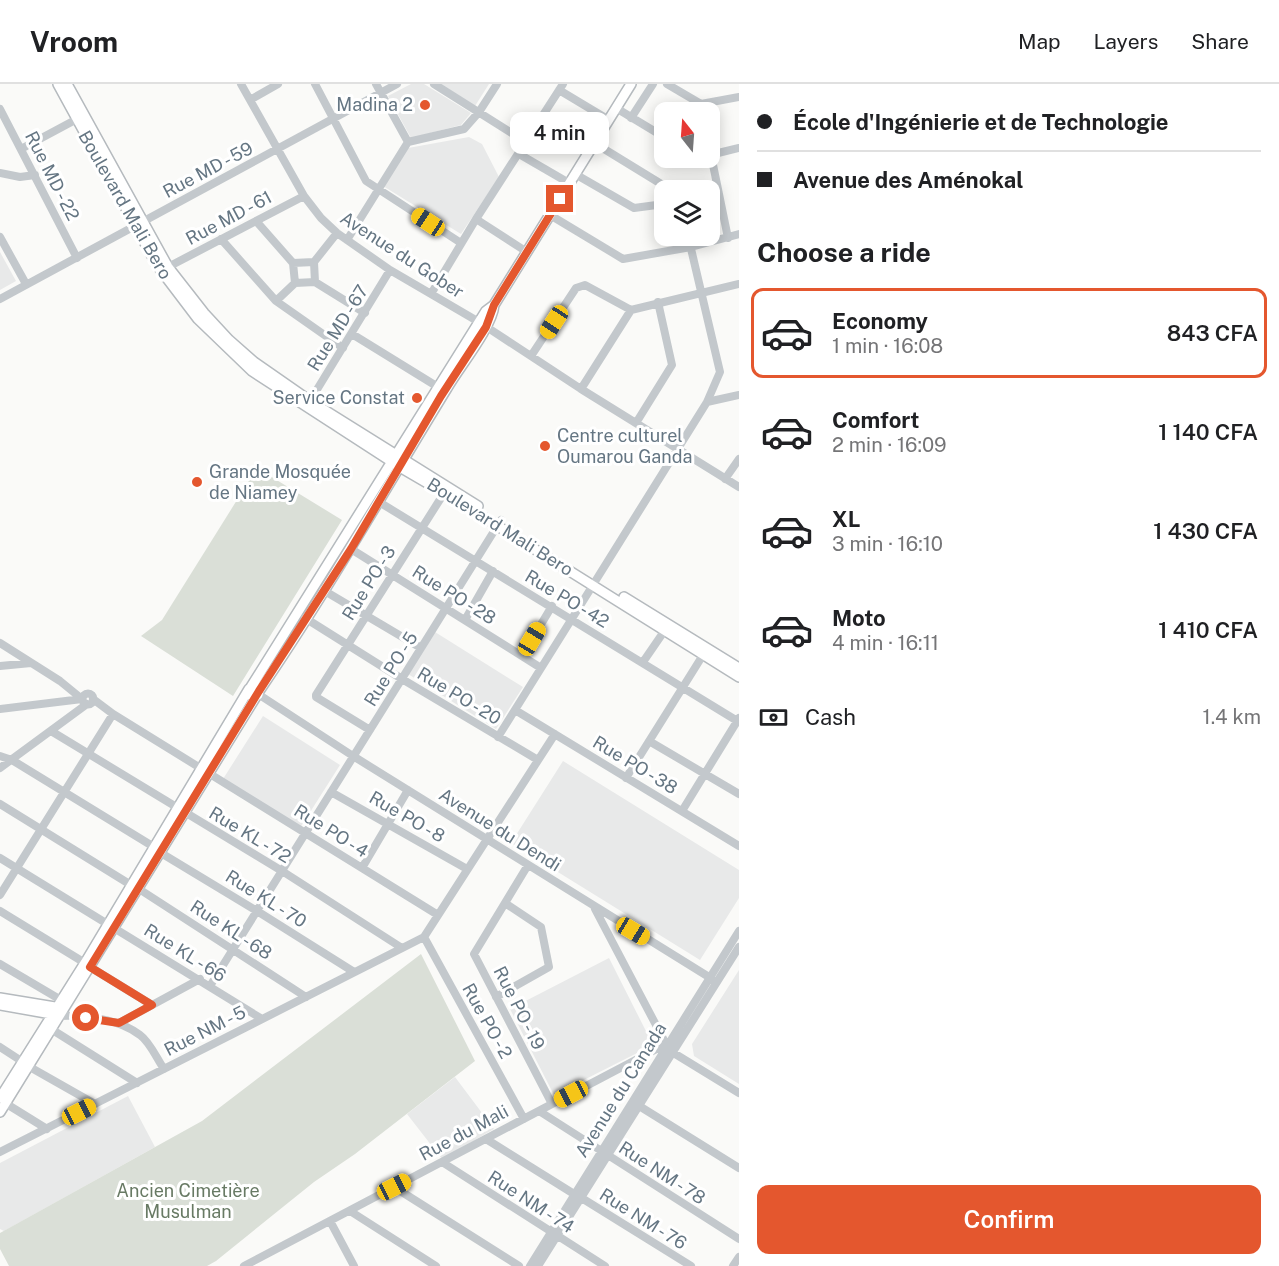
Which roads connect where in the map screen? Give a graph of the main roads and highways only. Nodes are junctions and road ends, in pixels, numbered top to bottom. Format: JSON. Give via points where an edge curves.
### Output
{"nodes":[{"id":1,"x":58,"y":84,"type":"edge"},
{"id":2,"x":67,"y":84,"type":"edge"},
{"id":3,"x":631,"y":84,"type":"edge"},
{"id":4,"x":96,"y":145,"type":"junction"},
{"id":5,"x":139,"y":224,"type":"junction"},
{"id":6,"x":291,"y":392,"type":"junction"},
{"id":7,"x":398,"y":461,"type":"junction"},
{"id":8,"x":595,"y":582,"type":"junction"},
{"id":9,"x":739,"y":668,"type":"edge"},
{"id":10,"x":739,"y":677,"type":"edge"},
{"id":11,"x":254,"y":693,"type":"junction"},
{"id":12,"x":0,"y":998,"type":"edge"},
{"id":13,"x":0,"y":1005,"type":"edge"},
{"id":14,"x":60,"y":1010,"type":"junction"},
{"id":15,"x":2,"y":1104,"type":"edge"}],
"edges":[{"from":1,"to":4,"type":"main road","name":"Boulevard Mali Bero"},
{"from":2,"to":4,"type":"main road","name":"Boulevard Mali Bero"},
{"from":3,"to":7,"type":"main road","via":[[528,252],[494,305],[486,311],[482,324]]},
{"from":4,"to":5,"type":"main road","name":"Boulevard Mali Bero"},
{"from":5,"to":6,"type":"main road","name":"Boulevard Mali Bero","via":[[204,313],[229,340]]},
{"from":5,"to":6,"type":"main road","name":"Boulevard Mali Bero","via":[[159,269],[198,319],[252,371]]},
{"from":6,"to":7,"type":"main road","name":"Boulevard Mali Bero"},
{"from":6,"to":7,"type":"main road","name":"Boulevard Mali Bero"},
{"from":7,"to":8,"type":"main road","name":"Boulevard Mali Bero"},
{"from":7,"to":11,"type":"main road"},
{"from":7,"to":11,"type":"main road","via":[[351,549]]},
{"from":8,"to":9,"type":"main road","name":"Boulevard Mali Bero"},
{"from":8,"to":10,"type":"main road","name":"Boulevard Mali Bero"},
{"from":11,"to":14,"type":"main road"},
{"from":12,"to":14,"type":"main road"},
{"from":13,"to":14,"type":"main road"},
{"from":14,"to":15,"type":"main road"}]}
